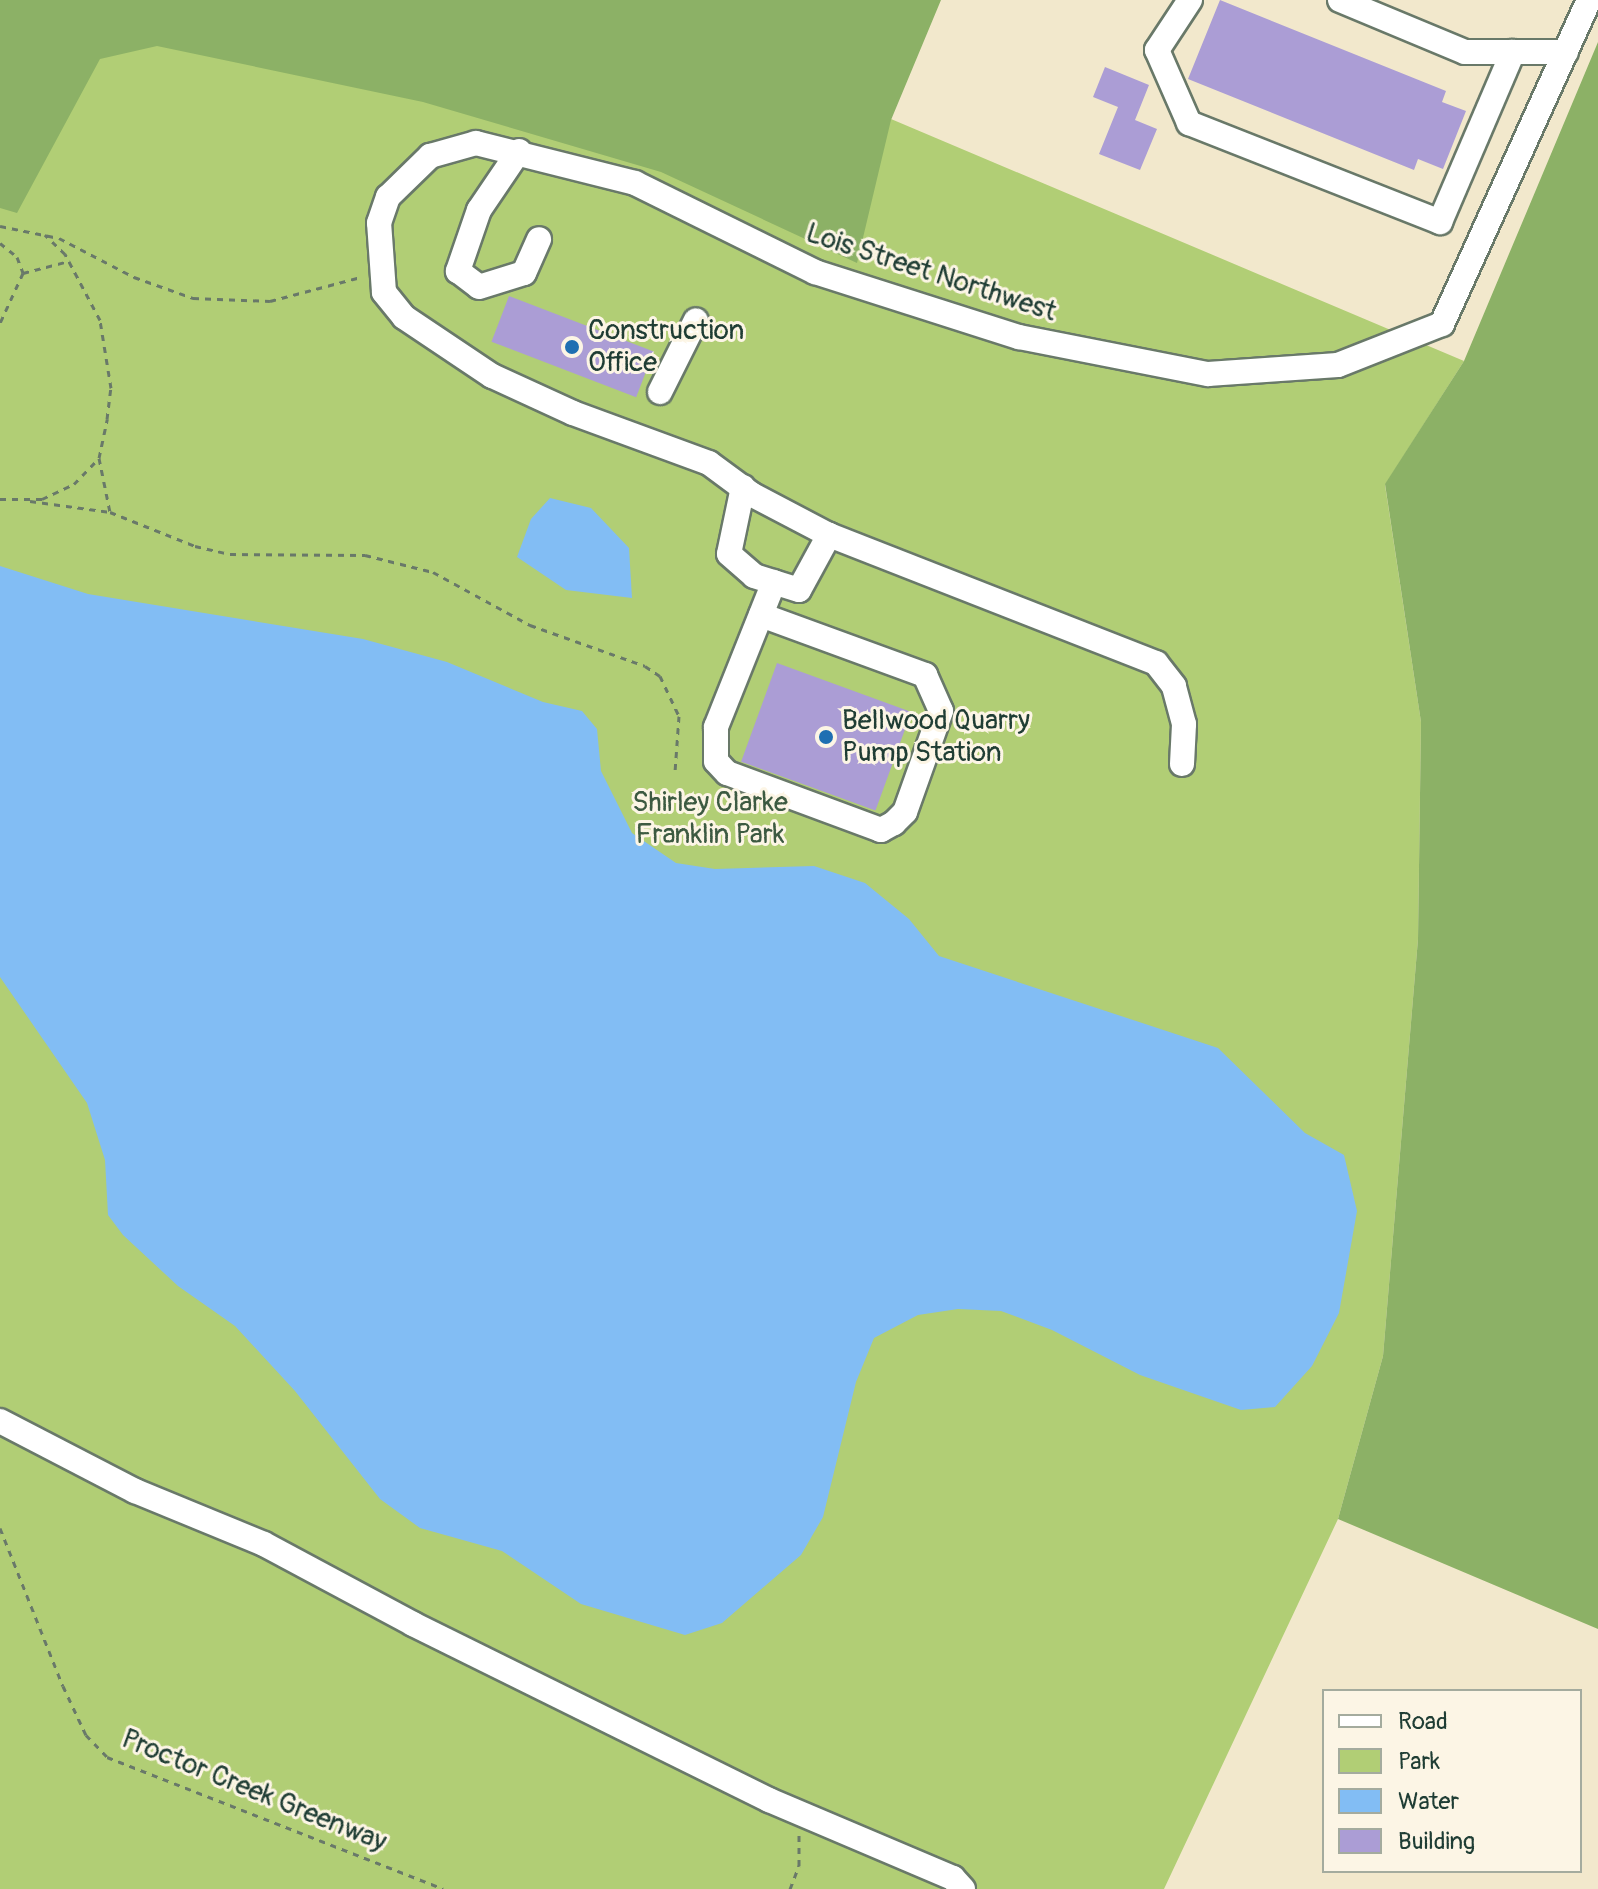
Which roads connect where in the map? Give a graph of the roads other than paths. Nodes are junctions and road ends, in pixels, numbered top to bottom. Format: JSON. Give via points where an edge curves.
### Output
{"nodes":[{"id":1,"x":1190,"y":0,"type":"edge"},
{"id":2,"x":1340,"y":0,"type":"edge"},
{"id":3,"x":1589,"y":0,"type":"edge"},
{"id":4,"x":1513,"y":52,"type":"junction"},
{"id":5,"x":1566,"y":52,"type":"junction"},
{"id":6,"x":519,"y":151,"type":"junction"},
{"id":7,"x":539,"y":239,"type":"dead end"},
{"id":8,"x":696,"y":320,"type":"dead end"},
{"id":9,"x":660,"y":392,"type":"dead end"},
{"id":10,"x":743,"y":487,"type":"junction"},
{"id":11,"x":829,"y":535,"type":"junction"},
{"id":12,"x":774,"y":582,"type":"junction"},
{"id":13,"x":761,"y":615,"type":"junction"},
{"id":14,"x":1182,"y":764,"type":"dead end"},
{"id":15,"x":0,"y":1421,"type":"edge"},
{"id":16,"x":963,"y":1889,"type":"edge"}],
"edges":[{"from":1,"to":4,"type":"street","via":[[1157,50],[1189,123],[1440,222]]},
{"from":2,"to":4,"type":"street","via":[[1465,52]]},
{"from":3,"to":5,"type":"street","name":"Lois Street Northwest"},
{"from":4,"to":5,"type":"street"},
{"from":5,"to":6,"type":"street","name":"Lois Street Northwest","via":[[1442,324],[1338,365],[1208,374],[1019,337],[815,272],[635,183]]},
{"from":6,"to":7,"type":"street","via":[[479,210],[458,271],[479,287],[524,273]]},
{"from":6,"to":10,"type":"street","name":"Lois Street Northwest","via":[[476,143],[430,156],[388,197],[379,223],[384,292],[404,317],[492,376],[573,413],[709,463]]},
{"from":8,"to":9,"type":"street"},
{"from":10,"to":11,"type":"street","name":"Lois Street Northwest"},
{"from":10,"to":12,"type":"street","via":[[729,554],[754,576]]},
{"from":11,"to":12,"type":"street","via":[[799,590]]},
{"from":11,"to":14,"type":"street","name":"Lois Street Northwest","via":[[1156,663],[1174,686],[1184,724]]},
{"from":12,"to":13,"type":"street"},
{"from":13,"to":13,"type":"street","via":[[716,727],[716,761],[727,773],[881,830],[894,823],[905,812],[941,711],[925,675]]},
{"from":15,"to":16,"type":"street","via":[[135,1491],[264,1544],[775,1803],[953,1878]]}]}
